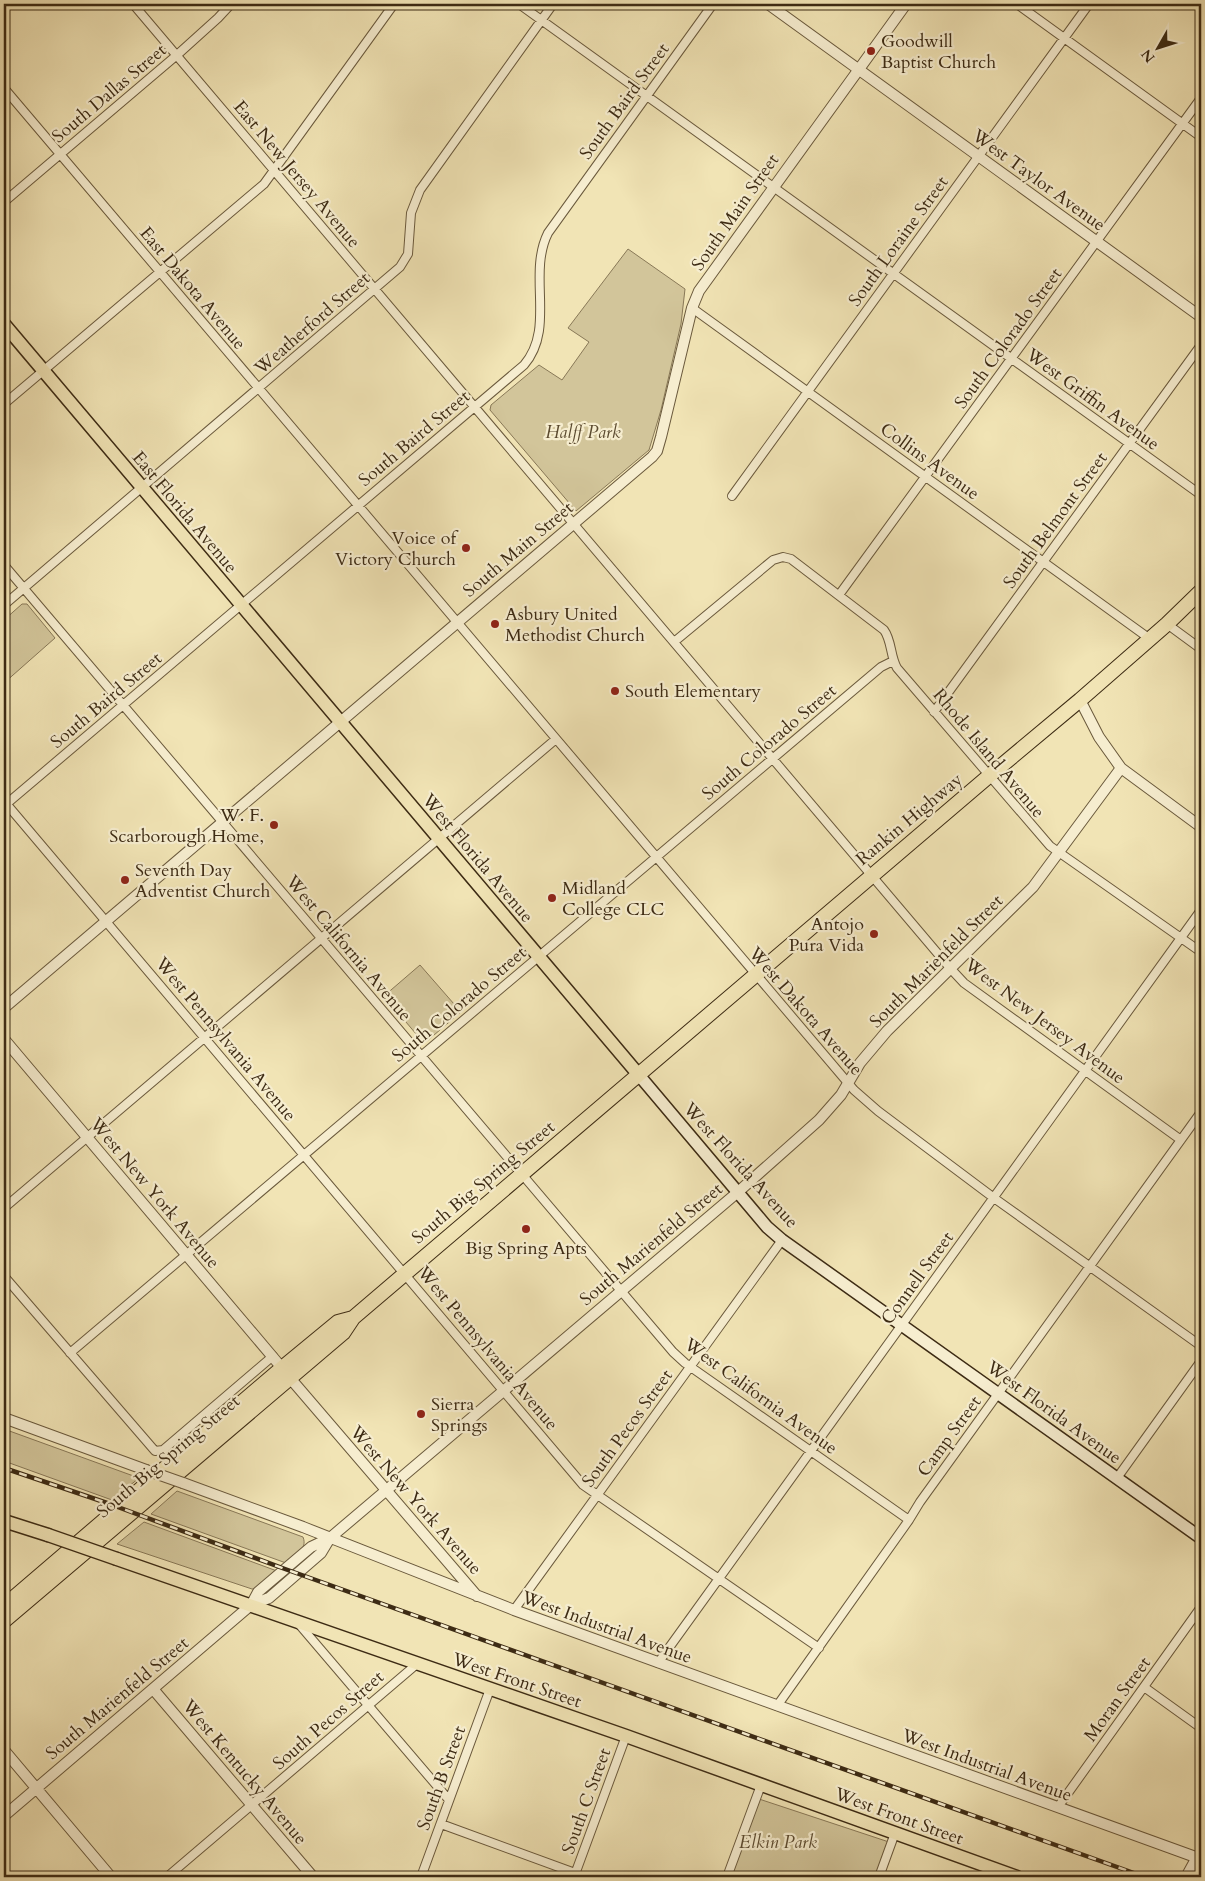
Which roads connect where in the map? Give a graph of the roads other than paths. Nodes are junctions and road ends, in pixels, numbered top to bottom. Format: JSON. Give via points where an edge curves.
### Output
{"nodes":[{"id":1,"x":133,"y":4,"type":"edge"},
{"id":2,"x":231,"y":4,"type":"edge"},
{"id":3,"x":394,"y":4,"type":"edge"},
{"id":4,"x":519,"y":4,"type":"edge"},
{"id":5,"x":553,"y":4,"type":"edge"},
{"id":6,"x":713,"y":4,"type":"edge"},
{"id":7,"x":768,"y":4,"type":"edge"},
{"id":8,"x":906,"y":4,"type":"edge"},
{"id":9,"x":1017,"y":4,"type":"edge"},
{"id":10,"x":1089,"y":4,"type":"edge"},
{"id":11,"x":542,"y":20,"type":"junction"},
{"id":12,"x":1064,"y":38,"type":"junction"},
{"id":13,"x":177,"y":55,"type":"junction"},
{"id":14,"x":858,"y":69,"type":"junction"},
{"id":15,"x":4,"y":88,"type":"edge"},
{"id":16,"x":647,"y":96,"type":"junction"},
{"id":17,"x":1201,"y":98,"type":"edge"},
{"id":18,"x":1182,"y":124,"type":"junction"},
{"id":19,"x":1201,"y":138,"type":"edge"},
{"id":20,"x":60,"y":155,"type":"junction"},
{"id":21,"x":979,"y":156,"type":"junction"},
{"id":22,"x":274,"y":170,"type":"junction"},
{"id":23,"x":773,"y":186,"type":"junction"},
{"id":24,"x":4,"y":202,"type":"edge"},
{"id":25,"x":1096,"y":242,"type":"junction"},
{"id":26,"x":160,"y":272,"type":"junction"},
{"id":27,"x":893,"y":274,"type":"junction"},
{"id":28,"x":375,"y":289,"type":"junction"},
{"id":29,"x":692,"y":308,"type":"junction"},
{"id":30,"x":1201,"y":317,"type":"edge"},
{"id":31,"x":4,"y":324,"type":"edge"},
{"id":32,"x":1201,"y":345,"type":"edge"},
{"id":33,"x":1012,"y":359,"type":"junction"},
{"id":34,"x":43,"y":371,"type":"junction"},
{"id":35,"x":258,"y":388,"type":"junction"},
{"id":36,"x":808,"y":391,"type":"junction"},
{"id":37,"x":4,"y":404,"type":"edge"},
{"id":38,"x":474,"y":406,"type":"junction"},
{"id":39,"x":1129,"y":444,"type":"junction"},
{"id":40,"x":926,"y":476,"type":"junction"},
{"id":41,"x":142,"y":487,"type":"junction"},
{"id":42,"x":1201,"y":495,"type":"edge"},
{"id":43,"x":732,"y":496,"type":"dead end"},
{"id":44,"x":358,"y":506,"type":"junction"},
{"id":45,"x":573,"y":524,"type":"junction"},
{"id":46,"x":1042,"y":563,"type":"junction"},
{"id":47,"x":4,"y":565,"type":"edge"},
{"id":48,"x":24,"y":588,"type":"junction"},
{"id":49,"x":1201,"y":591,"type":"edge"},
{"id":50,"x":839,"y":595,"type":"junction"},
{"id":51,"x":4,"y":605,"type":"edge"},
{"id":52,"x":241,"y":605,"type":"junction"},
{"id":53,"x":456,"y":622,"type":"junction"},
{"id":54,"x":1167,"y":624,"type":"junction"},
{"id":55,"x":1150,"y":639,"type":"junction"},
{"id":56,"x":674,"y":642,"type":"junction"},
{"id":57,"x":1201,"y":649,"type":"edge"},
{"id":58,"x":893,"y":660,"type":"junction"},
{"id":59,"x":1080,"y":700,"type":"junction"},
{"id":60,"x":123,"y":705,"type":"junction"},
{"id":61,"x":934,"y":712,"type":"junction"},
{"id":62,"x":340,"y":722,"type":"junction"},
{"id":63,"x":556,"y":739,"type":"junction"},
{"id":64,"x":772,"y":758,"type":"junction"},
{"id":65,"x":1121,"y":768,"type":"junction"},
{"id":66,"x":989,"y":776,"type":"junction"},
{"id":67,"x":5,"y":804,"type":"edge"},
{"id":68,"x":222,"y":822,"type":"junction"},
{"id":69,"x":1201,"y":827,"type":"edge"},
{"id":70,"x":439,"y":839,"type":"junction"},
{"id":71,"x":1059,"y":852,"type":"junction"},
{"id":72,"x":656,"y":858,"type":"junction"},
{"id":73,"x":872,"y":875,"type":"junction"},
{"id":74,"x":1201,"y":910,"type":"edge"},
{"id":75,"x":106,"y":921,"type":"junction"},
{"id":76,"x":1182,"y":938,"type":"junction"},
{"id":77,"x":322,"y":939,"type":"junction"},
{"id":78,"x":1201,"y":952,"type":"edge"},
{"id":79,"x":539,"y":956,"type":"junction"},
{"id":80,"x":950,"y":968,"type":"junction"},
{"id":81,"x":756,"y":975,"type":"junction"},
{"id":82,"x":4,"y":1008,"type":"edge"},
{"id":83,"x":204,"y":1038,"type":"junction"},
{"id":84,"x":4,"y":1040,"type":"edge"},
{"id":85,"x":421,"y":1056,"type":"junction"},
{"id":86,"x":1086,"y":1070,"type":"junction"},
{"id":87,"x":638,"y":1074,"type":"junction"},
{"id":88,"x":848,"y":1083,"type":"junction"},
{"id":89,"x":1201,"y":1112,"type":"edge"},
{"id":90,"x":87,"y":1138,"type":"junction"},
{"id":91,"x":1181,"y":1140,"type":"junction"},
{"id":92,"x":304,"y":1155,"type":"junction"},
{"id":93,"x":522,"y":1174,"type":"junction"},
{"id":94,"x":738,"y":1192,"type":"junction"},
{"id":95,"x":994,"y":1198,"type":"junction"},
{"id":96,"x":4,"y":1208,"type":"edge"},
{"id":97,"x":782,"y":1240,"type":"junction"},
{"id":98,"x":187,"y":1255,"type":"junction"},
{"id":99,"x":1090,"y":1266,"type":"junction"},
{"id":100,"x":405,"y":1273,"type":"junction"},
{"id":101,"x":4,"y":1276,"type":"edge"},
{"id":102,"x":621,"y":1291,"type":"junction"},
{"id":103,"x":902,"y":1325,"type":"junction"},
{"id":104,"x":1201,"y":1346,"type":"edge"},
{"id":105,"x":70,"y":1353,"type":"junction"},
{"id":106,"x":1201,"y":1361,"type":"edge"},
{"id":107,"x":690,"y":1366,"type":"junction"},
{"id":108,"x":282,"y":1367,"type":"junction"},
{"id":109,"x":504,"y":1390,"type":"junction"},
{"id":110,"x":998,"y":1393,"type":"junction"},
{"id":111,"x":4,"y":1418,"type":"edge"},
{"id":112,"x":811,"y":1451,"type":"junction"},
{"id":113,"x":1117,"y":1478,"type":"junction"},
{"id":114,"x":386,"y":1490,"type":"junction"},
{"id":115,"x":597,"y":1496,"type":"junction"},
{"id":116,"x":909,"y":1520,"type":"junction"},
{"id":117,"x":4,"y":1521,"type":"edge"},
{"id":118,"x":330,"y":1538,"type":"junction"},
{"id":119,"x":1201,"y":1538,"type":"edge"},
{"id":120,"x":718,"y":1580,"type":"junction"},
{"id":121,"x":478,"y":1597,"type":"junction"},
{"id":122,"x":4,"y":1606,"type":"edge"},
{"id":123,"x":251,"y":1606,"type":"junction"},
{"id":124,"x":1201,"y":1607,"type":"edge"},
{"id":125,"x":514,"y":1610,"type":"junction"},
{"id":126,"x":4,"y":1620,"type":"edge"},
{"id":127,"x":297,"y":1622,"type":"junction"},
{"id":128,"x":819,"y":1648,"type":"junction"},
{"id":129,"x":658,"y":1663,"type":"junction"},
{"id":130,"x":418,"y":1664,"type":"junction"},
{"id":131,"x":1144,"y":1687,"type":"junction"},
{"id":132,"x":490,"y":1688,"type":"junction"},
{"id":133,"x":153,"y":1689,"type":"junction"},
{"id":134,"x":368,"y":1706,"type":"junction"},
{"id":135,"x":777,"y":1706,"type":"junction"},
{"id":136,"x":1201,"y":1728,"type":"edge"},
{"id":137,"x":626,"y":1736,"type":"junction"},
{"id":138,"x":4,"y":1750,"type":"edge"},
{"id":139,"x":761,"y":1785,"type":"junction"},
{"id":140,"x":36,"y":1788,"type":"junction"},
{"id":141,"x":449,"y":1800,"type":"junction"},
{"id":142,"x":252,"y":1805,"type":"junction"},
{"id":143,"x":1058,"y":1807,"type":"junction"},
{"id":144,"x":4,"y":1816,"type":"edge"},
{"id":145,"x":441,"y":1824,"type":"junction"},
{"id":146,"x":895,"y":1833,"type":"junction"},
{"id":147,"x":1198,"y":1858,"type":"edge"},
{"id":148,"x":575,"y":1875,"type":"edge"},
{"id":149,"x":111,"y":1877,"type":"edge"},
{"id":150,"x":167,"y":1877,"type":"edge"},
{"id":151,"x":313,"y":1877,"type":"edge"},
{"id":152,"x":421,"y":1877,"type":"edge"},
{"id":153,"x":586,"y":1877,"type":"edge"},
{"id":154,"x":727,"y":1877,"type":"edge"},
{"id":155,"x":879,"y":1877,"type":"edge"},
{"id":156,"x":1017,"y":1877,"type":"edge"},
{"id":157,"x":1185,"y":1877,"type":"edge"},
{"id":158,"x":1193,"y":1877,"type":"edge"}],
"edges":[{"from":1,"to":13,"type":"street","name":"East New Jersey Avenue"},
{"from":2,"to":13,"type":"street","name":"South Dallas Street"},
{"from":3,"to":22,"type":"street"},
{"from":4,"to":11,"type":"street","name":"West Griffin Avenue"},
{"from":5,"to":11,"type":"street","name":"Weatherford Street"},
{"from":6,"to":16,"type":"street","name":"South Baird Street"},
{"from":7,"to":14,"type":"street","name":"West Taylor Avenue"},
{"from":8,"to":14,"type":"street","name":"South Main Street"},
{"from":9,"to":12,"type":"street"},
{"from":10,"to":12,"type":"street","name":"South Loraine Street"},
{"from":11,"to":16,"type":"street","name":"West Griffin Avenue"},
{"from":11,"to":28,"type":"street","name":"Weatherford Street","via":[[420,190],[411,213],[406,259]]},
{"from":12,"to":18,"type":"street"},
{"from":12,"to":21,"type":"street","name":"South Loraine Street"},
{"from":13,"to":20,"type":"street","name":"South Dallas Street"},
{"from":13,"to":22,"type":"street","name":"East New Jersey Avenue"},
{"from":14,"to":21,"type":"street","name":"West Taylor Avenue"},
{"from":14,"to":23,"type":"street","name":"South Main Street"},
{"from":15,"to":20,"type":"street","name":"East Dakota Avenue"},
{"from":16,"to":23,"type":"street","name":"West Griffin Avenue"},
{"from":16,"to":38,"type":"street","name":"South Baird Street","via":[[544,240],[539,265],[539,338],[534,351],[524,365]]},
{"from":17,"to":18,"type":"street","name":"South Colorado Street"},
{"from":18,"to":19,"type":"street"},
{"from":18,"to":25,"type":"street","name":"South Colorado Street"},
{"from":20,"to":24,"type":"street","name":"South Dallas Street"},
{"from":20,"to":26,"type":"street","name":"East Dakota Avenue"},
{"from":21,"to":25,"type":"street","name":"West Taylor Avenue"},
{"from":21,"to":27,"type":"street","name":"South Loraine Street"},
{"from":22,"to":26,"type":"street","via":[[264,184]]},
{"from":22,"to":28,"type":"street","name":"East New Jersey Avenue"},
{"from":23,"to":27,"type":"street","name":"West Griffin Avenue"},
{"from":23,"to":29,"type":"street","name":"South Main Street","via":[[699,291]]},
{"from":25,"to":30,"type":"street","name":"West Taylor Avenue"},
{"from":25,"to":33,"type":"street","name":"South Colorado Street"},
{"from":26,"to":34,"type":"street"},
{"from":26,"to":35,"type":"street","name":"East Dakota Avenue"},
{"from":27,"to":33,"type":"street","name":"West Griffin Avenue"},
{"from":27,"to":36,"type":"street","name":"South Loraine Street"},
{"from":28,"to":35,"type":"street","name":"Weatherford Street"},
{"from":28,"to":38,"type":"street","name":"East New Jersey Avenue"},
{"from":29,"to":36,"type":"street","name":"Collins Avenue"},
{"from":29,"to":45,"type":"street","name":"South Main Street","via":[[657,451]]},
{"from":31,"to":34,"type":"main road","name":"East Florida Avenue"},
{"from":32,"to":39,"type":"street","name":"South Belmont Street"},
{"from":33,"to":39,"type":"street","name":"West Griffin Avenue"},
{"from":33,"to":40,"type":"street","name":"South Colorado Street"},
{"from":34,"to":37,"type":"street"},
{"from":34,"to":41,"type":"main road","name":"East Florida Avenue"},
{"from":35,"to":41,"type":"street","name":"Weatherford Street"},
{"from":35,"to":44,"type":"street","name":"East Dakota Avenue"},
{"from":36,"to":40,"type":"street","name":"Collins Avenue"},
{"from":36,"to":43,"type":"street","name":"South Loraine Street"},
{"from":38,"to":44,"type":"street","name":"South Baird Street"},
{"from":38,"to":45,"type":"street","name":"East New Jersey Avenue"},
{"from":39,"to":42,"type":"street","name":"West Griffin Avenue"},
{"from":39,"to":46,"type":"street","name":"South Belmont Street"},
{"from":40,"to":46,"type":"street","name":"Collins Avenue"},
{"from":40,"to":50,"type":"street","name":"South Colorado Street"},
{"from":41,"to":48,"type":"street","name":"Weatherford Street"},
{"from":41,"to":52,"type":"main road","name":"East Florida Avenue"},
{"from":44,"to":52,"type":"street","name":"South Baird Street"},
{"from":44,"to":53,"type":"street","name":"East Dakota Avenue"},
{"from":45,"to":53,"type":"street","name":"South Main Street"},
{"from":45,"to":56,"type":"street","name":"West New Jersey Avenue"},
{"from":46,"to":55,"type":"street","name":"Collins Avenue"},
{"from":46,"to":61,"type":"street","name":"South Belmont Street"},
{"from":47,"to":48,"type":"street","name":"West California Avenue"},
{"from":48,"to":51,"type":"street","name":"Weatherford Street"},
{"from":48,"to":60,"type":"street","name":"West California Avenue"},
{"from":49,"to":54,"type":"highway","name":"Rankin Highway"},
{"from":50,"to":56,"type":"street","name":"Rhode Island Avenue","via":[[791,559],[779,557]]},
{"from":50,"to":58,"type":"street","name":"Rhode Island Avenue","via":[[884,630]]},
{"from":52,"to":60,"type":"street","name":"South Baird Street"},
{"from":52,"to":62,"type":"main road","name":"East Florida Avenue"},
{"from":53,"to":62,"type":"street","name":"South Main Street"},
{"from":53,"to":63,"type":"street","name":"West Dakota Avenue"},
{"from":54,"to":55,"type":"highway","name":"Rankin Highway"},
{"from":54,"to":57,"type":"street"},
{"from":55,"to":59,"type":"highway","name":"Rankin Highway"},
{"from":56,"to":64,"type":"street","name":"West New Jersey Avenue"},
{"from":58,"to":61,"type":"street","name":"Rhode Island Avenue"},
{"from":58,"to":64,"type":"street","name":"South Colorado Street","via":[[880,667]]},
{"from":59,"to":65,"type":"street","via":[[1099,737]]},
{"from":59,"to":66,"type":"highway","name":"Rankin Highway"},
{"from":60,"to":67,"type":"street","name":"South Baird Street"},
{"from":60,"to":68,"type":"street","name":"West California Avenue"},
{"from":61,"to":66,"type":"street","name":"Rhode Island Avenue"},
{"from":62,"to":68,"type":"street","name":"South Main Street"},
{"from":62,"to":70,"type":"main road","name":"West Florida Avenue"},
{"from":63,"to":70,"type":"street"},
{"from":63,"to":72,"type":"street","name":"West Dakota Avenue"},
{"from":64,"to":72,"type":"street","name":"South Colorado Street"},
{"from":64,"to":73,"type":"street","name":"West New Jersey Avenue"},
{"from":65,"to":69,"type":"street"},
{"from":65,"to":71,"type":"street","name":"South Marienfeld Street"},
{"from":66,"to":71,"type":"street","name":"Rhode Island Avenue","via":[[1043,840]]},
{"from":66,"to":73,"type":"highway","name":"Rankin Highway"},
{"from":67,"to":75,"type":"street","name":"West Pennsylvania Avenue"},
{"from":68,"to":75,"type":"street","name":"South Main Street"},
{"from":68,"to":77,"type":"street","name":"West California Avenue"},
{"from":70,"to":77,"type":"street"},
{"from":70,"to":79,"type":"main road","name":"West Florida Avenue"},
{"from":71,"to":76,"type":"street","name":"Rhode Island Avenue"},
{"from":71,"to":80,"type":"street","name":"South Marienfeld Street","via":[[1025,896]]},
{"from":72,"to":79,"type":"street","name":"South Colorado Street"},
{"from":72,"to":81,"type":"street","name":"West Dakota Avenue"},
{"from":73,"to":80,"type":"street","name":"West New Jersey Avenue"},
{"from":73,"to":81,"type":"highway","name":"Rankin Highway"},
{"from":74,"to":76,"type":"street","name":"Connell Street"},
{"from":75,"to":82,"type":"street","name":"South Main Street"},
{"from":75,"to":83,"type":"street","name":"West Pennsylvania Avenue"},
{"from":76,"to":78,"type":"street","name":"Rhode Island Avenue"},
{"from":76,"to":86,"type":"street","name":"Connell Street"},
{"from":77,"to":83,"type":"street"},
{"from":77,"to":85,"type":"street","name":"West California Avenue"},
{"from":79,"to":85,"type":"street","name":"South Colorado Street"},
{"from":79,"to":87,"type":"main road","name":"West Florida Avenue"},
{"from":80,"to":86,"type":"street","name":"West New Jersey Avenue","via":[[964,983]]},
{"from":80,"to":88,"type":"street","name":"South Marienfeld Street","via":[[887,1031]]},
{"from":81,"to":87,"type":"highway","name":"Rankin Highway"},
{"from":81,"to":88,"type":"street","name":"West Dakota Avenue"},
{"from":83,"to":90,"type":"street"},
{"from":83,"to":92,"type":"street","name":"West Pennsylvania Avenue"},
{"from":84,"to":90,"type":"street","name":"West New York Avenue"},
{"from":85,"to":92,"type":"street","name":"South Colorado Street"},
{"from":85,"to":93,"type":"street","name":"West California Avenue"},
{"from":86,"to":91,"type":"street","name":"West New Jersey Avenue"},
{"from":86,"to":95,"type":"street","name":"Connell Street"},
{"from":87,"to":93,"type":"highway","name":"South Big Spring Street"},
{"from":87,"to":94,"type":"main road","name":"West Florida Avenue"},
{"from":88,"to":94,"type":"street","name":"South Marienfeld Street","via":[[826,1113]]},
{"from":88,"to":95,"type":"street","name":"West Dakota Avenue","via":[[878,1111]]},
{"from":89,"to":91,"type":"street","name":"Camp Street"},
{"from":90,"to":96,"type":"street"},
{"from":90,"to":98,"type":"street","name":"West New York Avenue"},
{"from":91,"to":99,"type":"street","name":"Camp Street"},
{"from":92,"to":98,"type":"street","name":"South Colorado Street"},
{"from":92,"to":100,"type":"street","name":"West Pennsylvania Avenue"},
{"from":93,"to":100,"type":"highway","name":"South Big Spring Street"},
{"from":93,"to":102,"type":"street","name":"West California Avenue"},
{"from":94,"to":97,"type":"main road","name":"West Florida Avenue"},
{"from":94,"to":102,"type":"street","name":"South Marienfeld Street"},
{"from":95,"to":99,"type":"street","name":"West Dakota Avenue"},
{"from":95,"to":103,"type":"street","name":"Connell Street"},
{"from":97,"to":103,"type":"main road","name":"West Florida Avenue"},
{"from":97,"to":107,"type":"street","name":"South Pecos Street"},
{"from":98,"to":105,"type":"street","name":"South Colorado Street"},
{"from":98,"to":108,"type":"street","name":"West New York Avenue"},
{"from":99,"to":104,"type":"street","name":"West Dakota Avenue"},
{"from":99,"to":110,"type":"street","name":"Camp Street"},
{"from":100,"to":108,"type":"highway","name":"South Big Spring Street","via":[[353,1318],[338,1322]]},
{"from":100,"to":109,"type":"street","name":"West Pennsylvania Avenue"},
{"from":101,"to":105,"type":"street"},
{"from":102,"to":107,"type":"street","name":"West California Avenue","via":[[673,1352]]},
{"from":102,"to":109,"type":"street","name":"South Marienfeld Street"},
{"from":103,"to":110,"type":"main road","name":"West Florida Avenue"},
{"from":103,"to":112,"type":"street","name":"Connell Street"},
{"from":105,"to":108,"type":"street","name":"South Big Spring Street","via":[[151,1448],[158,1452]]},
{"from":106,"to":113,"type":"street"},
{"from":107,"to":112,"type":"street","name":"West California Avenue"},
{"from":107,"to":115,"type":"street","name":"South Pecos Street"},
{"from":108,"to":114,"type":"street","name":"West New York Avenue"},
{"from":108,"to":122,"type":"highway","name":"South Big Spring Street"},
{"from":108,"to":126,"type":"highway","name":"South Big Spring Street"},
{"from":109,"to":114,"type":"street","name":"South Marienfeld Street"},
{"from":109,"to":115,"type":"street","name":"West Pennsylvania Avenue","via":[[583,1485]]},
{"from":110,"to":113,"type":"main road","name":"West Florida Avenue"},
{"from":110,"to":116,"type":"street","name":"Camp Street"},
{"from":111,"to":118,"type":"street","name":"West Industrial Avenue","bridge":true},
{"from":112,"to":116,"type":"street","name":"West California Avenue"},
{"from":112,"to":120,"type":"street","name":"Connell Street"},
{"from":113,"to":119,"type":"main road","name":"West Florida Avenue"},
{"from":114,"to":118,"type":"street","name":"South Marienfeld Street"},
{"from":114,"to":121,"type":"street","name":"West New York Avenue"},
{"from":115,"to":120,"type":"street","name":"West Pennsylvania Avenue"},
{"from":115,"to":125,"type":"street","name":"South Pecos Street"},
{"from":116,"to":128,"type":"street","name":"Camp Street"},
{"from":117,"to":123,"type":"main road","name":"West Front Street","bridge":true},
{"from":118,"to":121,"type":"street","name":"West Industrial Avenue"},
{"from":118,"to":123,"type":"street","name":"South Marienfeld Street","via":[[321,1553],[269,1598]]},
{"from":120,"to":128,"type":"street","name":"West Pennsylvania Avenue"},
{"from":120,"to":129,"type":"street","name":"Connell Street"},
{"from":121,"to":125,"type":"street","name":"West Industrial Avenue"},
{"from":123,"to":127,"type":"main road","name":"West Front Street"},
{"from":123,"to":133,"type":"street","name":"South Marienfeld Street"},
{"from":124,"to":131,"type":"street","name":"Moran Street"},
{"from":125,"to":129,"type":"street","name":"West Industrial Avenue"},
{"from":127,"to":130,"type":"main road","name":"West Front Street"},
{"from":127,"to":134,"type":"street"},
{"from":128,"to":135,"type":"street","name":"Camp Street"},
{"from":129,"to":135,"type":"street","name":"West Industrial Avenue"},
{"from":130,"to":132,"type":"main road","name":"West Front Street"},
{"from":130,"to":134,"type":"street","name":"South Pecos Street"},
{"from":131,"to":136,"type":"street"},
{"from":131,"to":143,"type":"street","name":"Moran Street"},
{"from":132,"to":137,"type":"main road","name":"West Front Street"},
{"from":132,"to":141,"type":"street","name":"South B Street"},
{"from":133,"to":140,"type":"street","name":"South Marienfeld Street"},
{"from":133,"to":142,"type":"street","name":"West Kentucky Avenue"},
{"from":134,"to":141,"type":"street"},
{"from":134,"to":142,"type":"street","name":"South Pecos Street"},
{"from":135,"to":143,"type":"street","name":"West Industrial Avenue"},
{"from":137,"to":139,"type":"main road","name":"West Front Street"},
{"from":137,"to":148,"type":"street","name":"South C Street"},
{"from":138,"to":140,"type":"street"},
{"from":139,"to":146,"type":"main road","name":"West Front Street"},
{"from":139,"to":154,"type":"street"},
{"from":140,"to":144,"type":"street","name":"South Marienfeld Street"},
{"from":140,"to":149,"type":"street"},
{"from":141,"to":145,"type":"street","name":"South B Street"},
{"from":142,"to":150,"type":"street","name":"South Pecos Street"},
{"from":142,"to":151,"type":"street","name":"West Kentucky Avenue"},
{"from":143,"to":147,"type":"street","name":"West Industrial Avenue"},
{"from":145,"to":148,"type":"street"},
{"from":145,"to":152,"type":"street","name":"South B Street"},
{"from":146,"to":155,"type":"street"},
{"from":146,"to":156,"type":"main road","name":"West Front Street"},
{"from":147,"to":157,"type":"street"},
{"from":147,"to":158,"type":"street"},
{"from":148,"to":153,"type":"street"}]}
